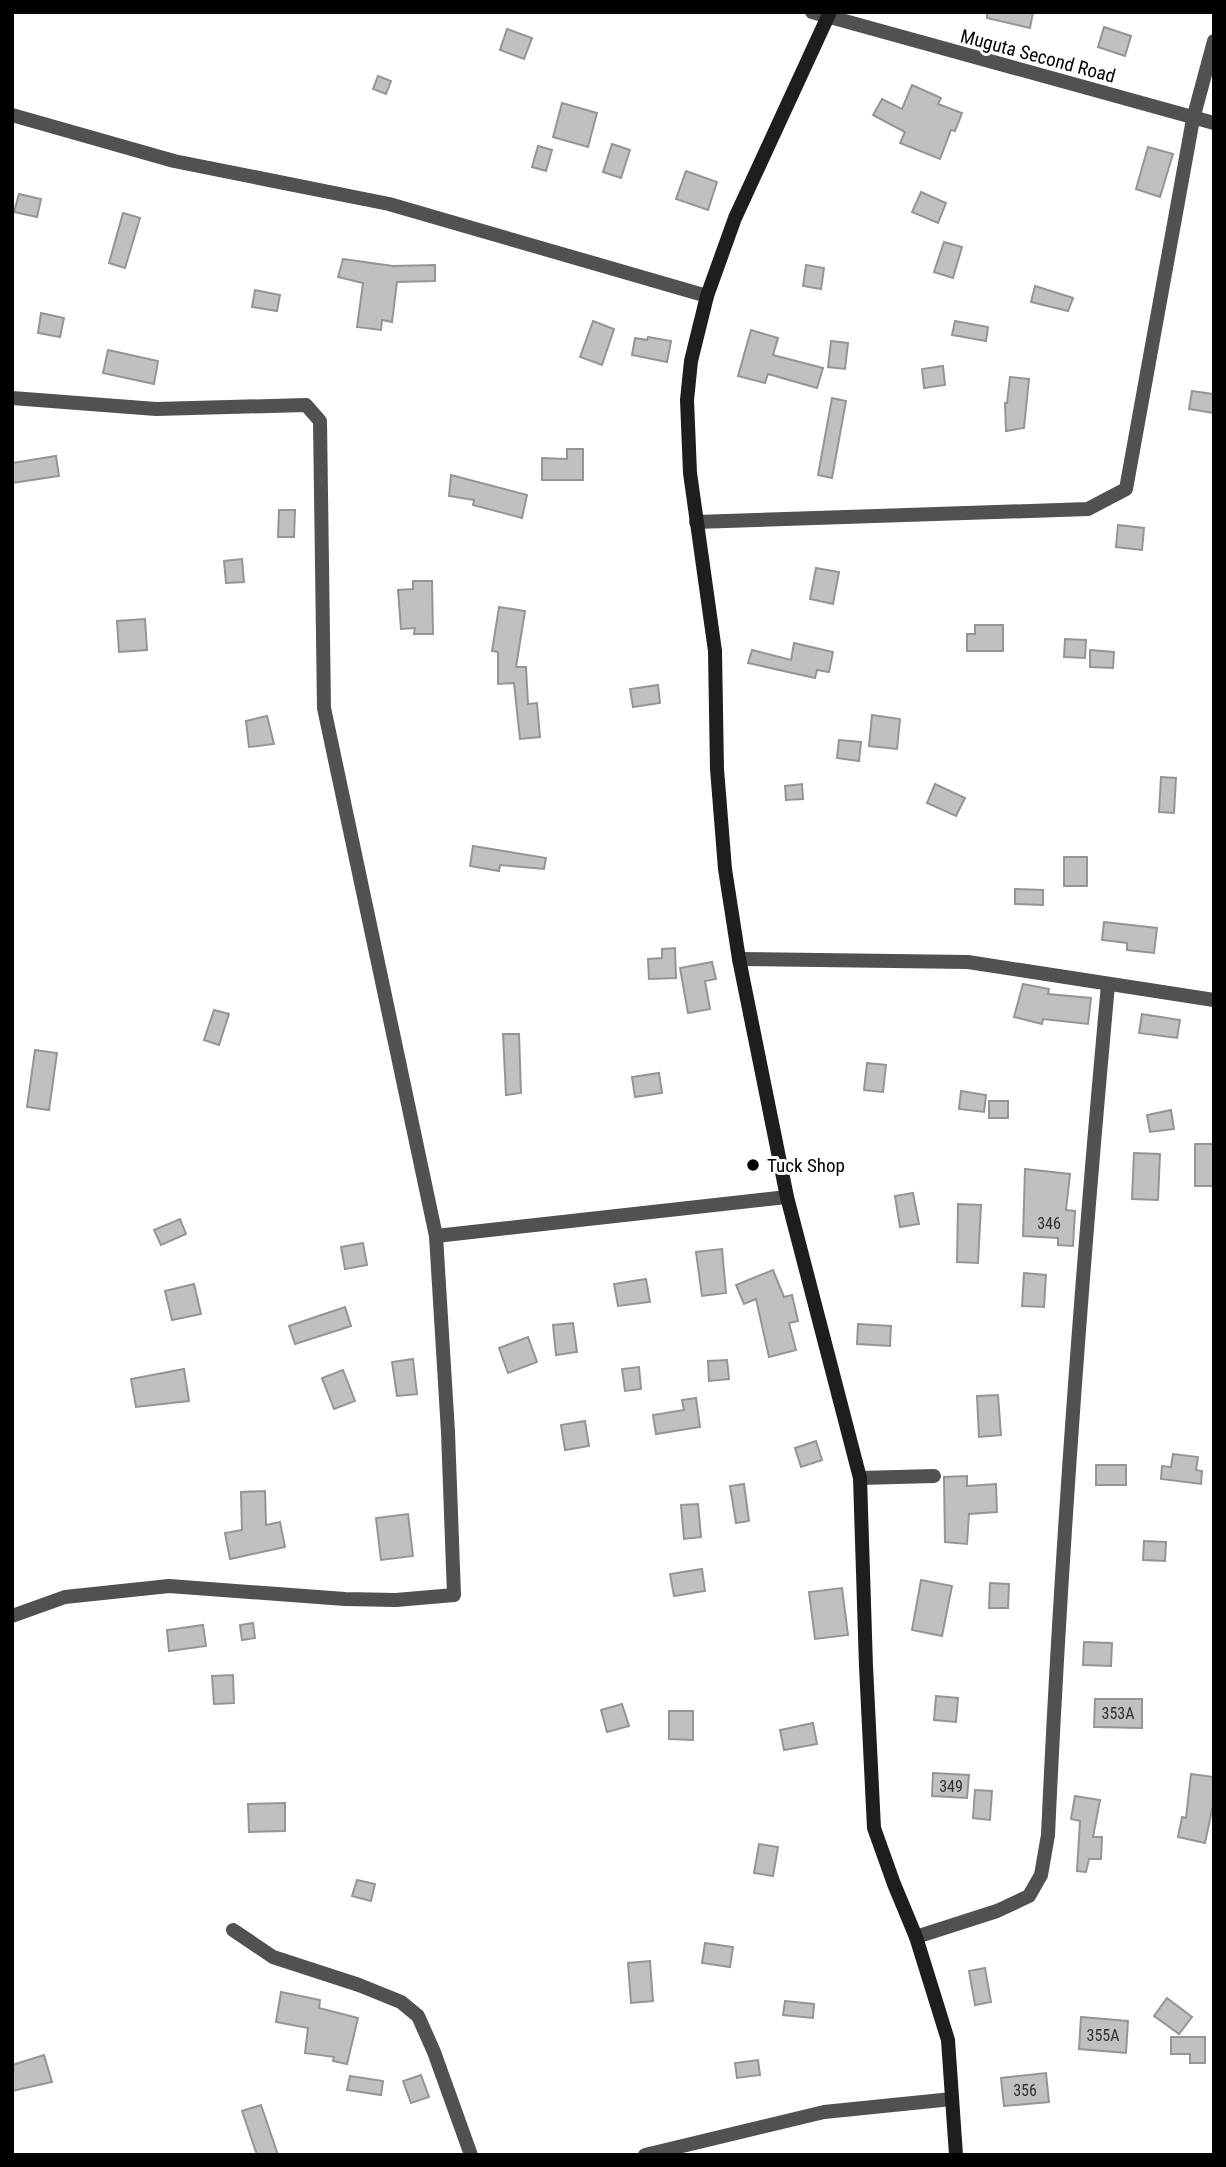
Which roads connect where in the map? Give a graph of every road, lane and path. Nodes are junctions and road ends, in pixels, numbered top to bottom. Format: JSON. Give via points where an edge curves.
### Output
{"nodes":[{"id":1,"x":812,"y":12,"type":"edge"},
{"id":2,"x":830,"y":15,"type":"edge"},
{"id":3,"x":1214,"y":41,"type":"edge"},
{"id":4,"x":12,"y":115,"type":"edge"},
{"id":5,"x":1193,"y":119,"type":"junction"},
{"id":6,"x":1214,"y":124,"type":"edge"},
{"id":7,"x":706,"y":296,"type":"junction"},
{"id":8,"x":12,"y":398,"type":"edge"},
{"id":9,"x":696,"y":522,"type":"junction"},
{"id":10,"x":739,"y":959,"type":"junction"},
{"id":11,"x":1108,"y":985,"type":"junction"},
{"id":12,"x":1214,"y":1000,"type":"edge"},
{"id":13,"x":787,"y":1198,"type":"junction"},
{"id":14,"x":436,"y":1236,"type":"junction"},
{"id":15,"x":934,"y":1476,"type":"dead end"},
{"id":16,"x":860,"y":1478,"type":"junction"},
{"id":17,"x":12,"y":1616,"type":"edge"},
{"id":18,"x":233,"y":1930,"type":"dead end"},
{"id":19,"x":916,"y":1937,"type":"junction"},
{"id":20,"x":952,"y":2099,"type":"junction"},
{"id":21,"x":471,"y":2155,"type":"edge"},
{"id":22,"x":645,"y":2155,"type":"edge"},
{"id":23,"x":956,"y":2155,"type":"edge"}],
"edges":[{"from":1,"to":2,"type":"street","name":"Muguta Second Road"},
{"from":2,"to":5,"type":"street","name":"Muguta Second Road"},
{"from":2,"to":7,"type":"street","via":[[741,205]]},
{"from":3,"to":5,"type":"street"},
{"from":4,"to":7,"type":"street","via":[[174,161],[389,204]]},
{"from":5,"to":6,"type":"street","name":"Muguta Second Road"},
{"from":5,"to":9,"type":"street","via":[[1126,489],[1088,509]]},
{"from":7,"to":9,"type":"street","via":[[687,400]]},
{"from":8,"to":14,"type":"street","via":[[156,410],[306,405],[320,421],[324,708]]},
{"from":9,"to":10,"type":"street","via":[[715,651],[717,769],[725,869]]},
{"from":10,"to":11,"type":"street","via":[[968,962]]},
{"from":10,"to":13,"type":"street"},
{"from":11,"to":12,"type":"street"},
{"from":11,"to":19,"type":"street","via":[[1065,1503],[1048,1835],[1041,1875],[1029,1896]]},
{"from":13,"to":14,"type":"street"},
{"from":13,"to":16,"type":"street"},
{"from":14,"to":17,"type":"street","via":[[454,1595],[345,1599],[169,1586],[65,1597]]},
{"from":15,"to":16,"type":"street"},
{"from":16,"to":19,"type":"street","via":[[874,1828]]},
{"from":18,"to":21,"type":"street","via":[[273,1957],[401,2002],[418,2017]]},
{"from":19,"to":20,"type":"street","via":[[948,2040]]},
{"from":20,"to":22,"type":"street","via":[[824,2112]]},
{"from":20,"to":23,"type":"street"}]}
